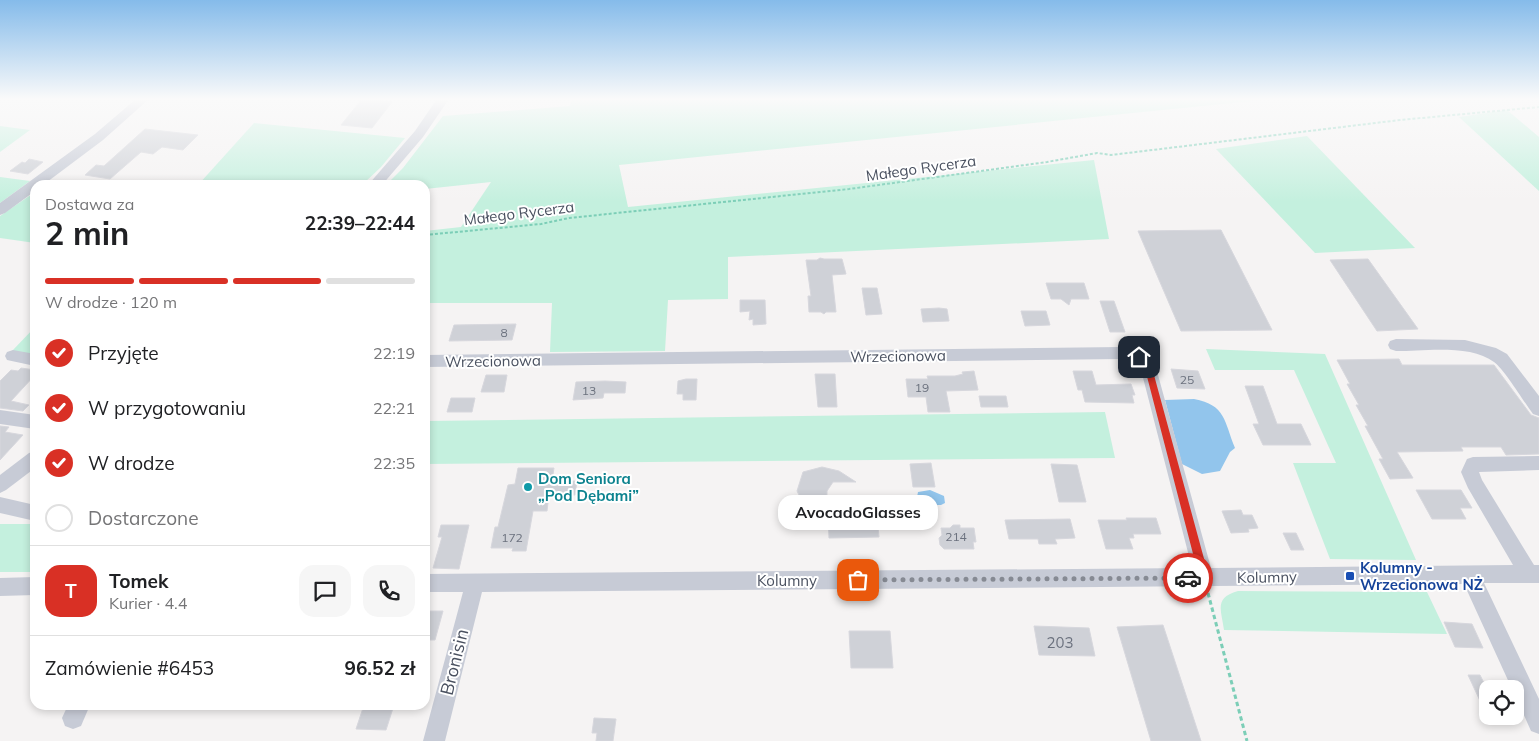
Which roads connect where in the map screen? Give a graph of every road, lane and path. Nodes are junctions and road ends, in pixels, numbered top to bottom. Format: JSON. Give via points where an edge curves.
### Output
{"nodes":[{"id":1,"x":103,"y":134,"type":"edge"},
{"id":2,"x":418,"y":134,"type":"edge"},
{"id":3,"x":1288,"y":134,"type":"edge"},
{"id":4,"x":41,"y":180,"type":"edge"},
{"id":5,"x":379,"y":180,"type":"edge"},
{"id":6,"x":30,"y":188,"type":"edge"},
{"id":7,"x":0,"y":210,"type":"edge"},
{"id":8,"x":430,"y":235,"type":"edge"},
{"id":9,"x":1396,"y":345,"type":"dead end"},
{"id":10,"x":13,"y":356,"type":"dead end"},
{"id":11,"x":30,"y":359,"type":"edge"},
{"id":12,"x":430,"y":361,"type":"edge"},
{"id":13,"x":1539,"y":409,"type":"edge"},
{"id":14,"x":0,"y":417,"type":"edge"},
{"id":15,"x":30,"y":421,"type":"edge"},
{"id":16,"x":30,"y":462,"type":"edge"},
{"id":17,"x":1539,"y":463,"type":"edge"},
{"id":18,"x":0,"y":485,"type":"edge"},
{"id":19,"x":0,"y":506,"type":"edge"},
{"id":20,"x":30,"y":512,"type":"edge"},
{"id":21,"x":1534,"y":574,"type":"edge"},
{"id":22,"x":1470,"y":575,"type":"junction"},
{"id":23,"x":1204,"y":577,"type":"junction"},
{"id":24,"x":474,"y":582,"type":"junction"},
{"id":25,"x":430,"y":583,"type":"edge"},
{"id":26,"x":30,"y":586,"type":"edge"},
{"id":27,"x":0,"y":587,"type":"edge"},
{"id":28,"x":1539,"y":723,"type":"edge"},
{"id":29,"x":434,"y":741,"type":"edge"},
{"id":30,"x":1247,"y":741,"type":"edge"}],
"edges":[{"from":1,"to":4,"type":"street"},
{"from":2,"to":5,"type":"street"},
{"from":3,"to":8,"type":"path","name":"Małego Rycerza","via":[[1111,155],[1096,153],[849,190]]},
{"from":6,"to":7,"type":"street"},
{"from":9,"to":13,"type":"street","via":[[1470,346],[1495,353]]},
{"from":10,"to":11,"type":"street"},
{"from":12,"to":23,"type":"street","name":"Wrzecionowa","via":[[1132,354],[1147,364]]},
{"from":14,"to":15,"type":"street"},
{"from":16,"to":18,"type":"street"},
{"from":17,"to":21,"type":"street","via":[[1473,464],[1470,472]]},
{"from":19,"to":20,"type":"street"},
{"from":21,"to":22,"type":"street","name":"Kolumny"},
{"from":22,"to":23,"type":"street","name":"Kolumny"},
{"from":22,"to":28,"type":"street"},
{"from":23,"to":24,"type":"street","name":"Kolumny"},
{"from":23,"to":30,"type":"path"},
{"from":24,"to":25,"type":"street","name":"Kolumny"},
{"from":24,"to":29,"type":"street","name":"Bronisin"},
{"from":26,"to":27,"type":"street"}]}
